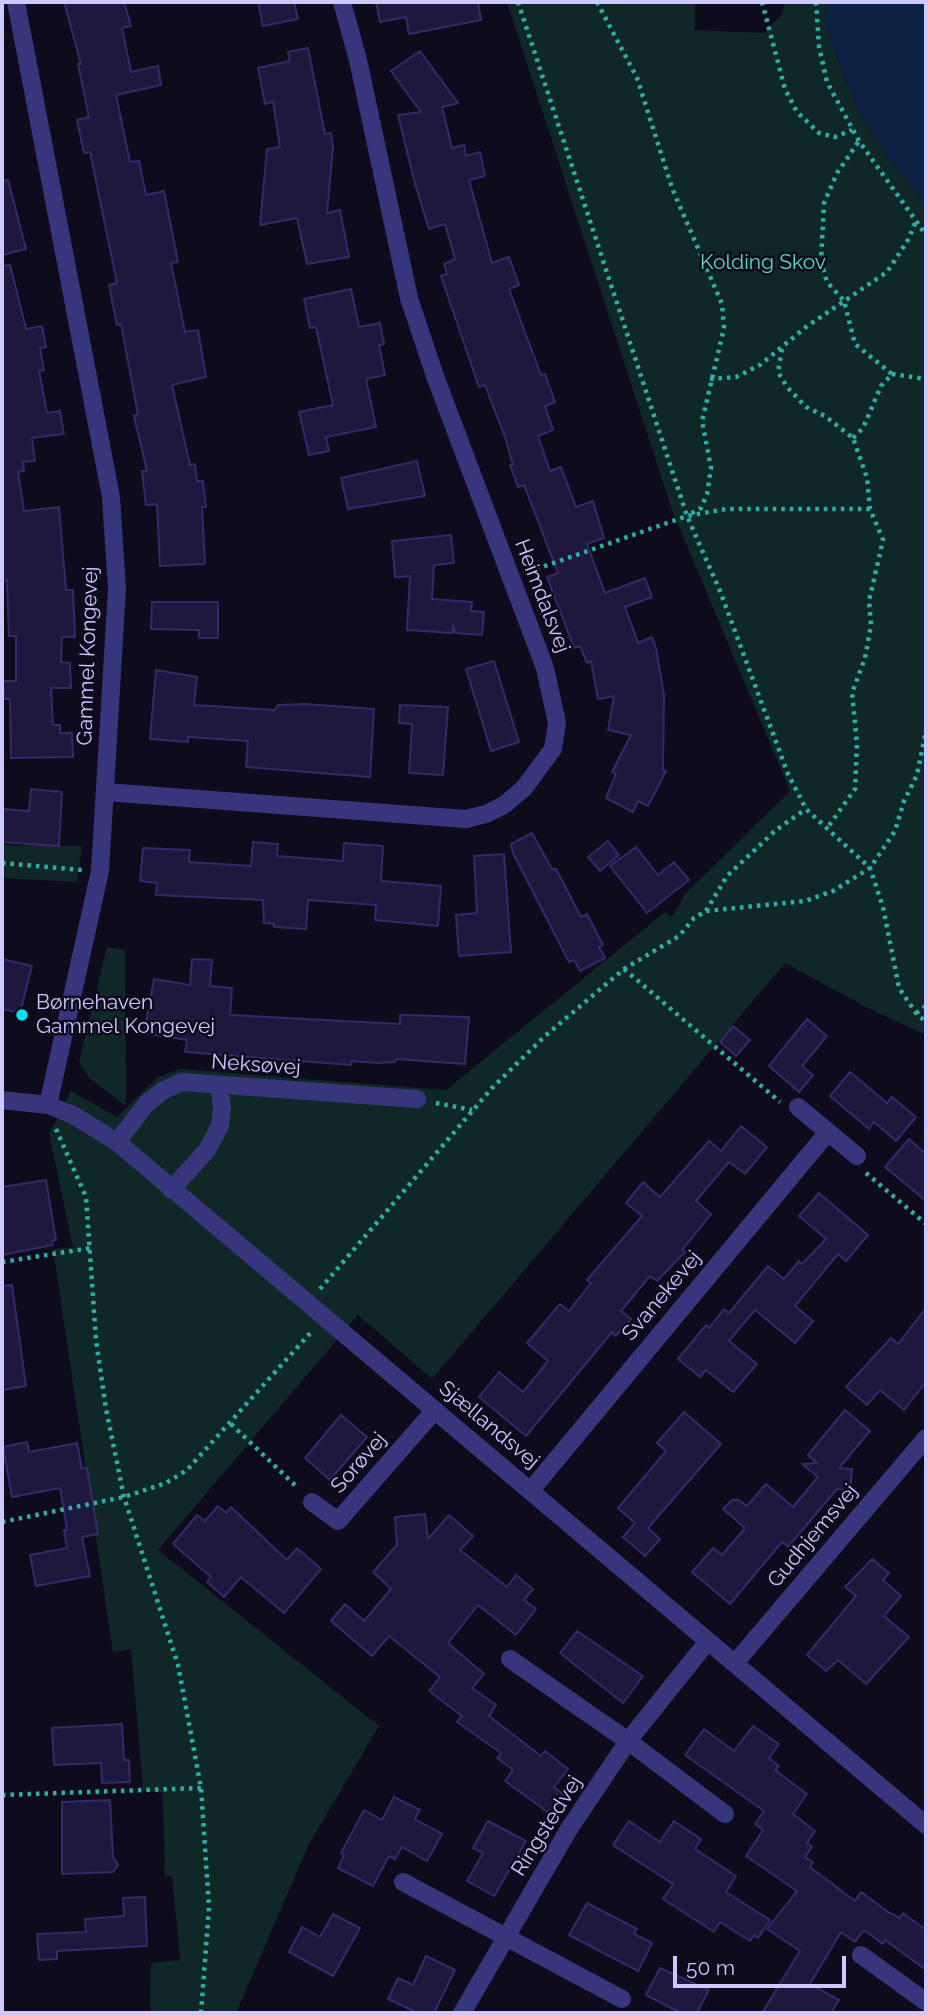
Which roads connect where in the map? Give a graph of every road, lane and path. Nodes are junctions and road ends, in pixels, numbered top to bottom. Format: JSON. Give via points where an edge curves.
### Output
{"nodes":[{"id":1,"x":16,"y":2,"type":"edge"},
{"id":2,"x":342,"y":2,"type":"edge"},
{"id":3,"x":518,"y":2,"type":"edge"},
{"id":4,"x":597,"y":2,"type":"edge"},
{"id":5,"x":762,"y":2,"type":"edge"},
{"id":6,"x":816,"y":2,"type":"edge"},
{"id":7,"x":852,"y":130,"type":"junction"},
{"id":8,"x":859,"y":141,"type":"junction"},
{"id":9,"x":916,"y":221,"type":"junction"},
{"id":10,"x":926,"y":235,"type":"edge"},
{"id":11,"x":844,"y":301,"type":"junction"},
{"id":12,"x":782,"y":349,"type":"junction"},
{"id":13,"x":892,"y":374,"type":"junction"},
{"id":14,"x":710,"y":379,"type":"junction"},
{"id":15,"x":926,"y":379,"type":"edge"},
{"id":16,"x":853,"y":438,"type":"junction"},
{"id":17,"x":870,"y":509,"type":"junction"},
{"id":18,"x":687,"y":516,"type":"junction"},
{"id":19,"x":511,"y":578,"type":"junction"},
{"id":20,"x":926,"y":731,"type":"edge"},
{"id":21,"x":105,"y":792,"type":"junction"},
{"id":22,"x":806,"y":809,"type":"junction"},
{"id":23,"x":828,"y":827,"type":"junction"},
{"id":24,"x":2,"y":863,"type":"edge"},
{"id":25,"x":870,"y":868,"type":"junction"},
{"id":26,"x":100,"y":871,"type":"junction"},
{"id":27,"x":706,"y":911,"type":"junction"},
{"id":28,"x":624,"y":969,"type":"junction"},
{"id":29,"x":926,"y":1006,"type":"edge"},
{"id":30,"x":916,"y":1013,"type":"junction"},
{"id":31,"x":926,"y":1022,"type":"edge"},
{"id":32,"x":219,"y":1085,"type":"junction"},
{"id":33,"x":2,"y":1100,"type":"edge"},
{"id":34,"x":417,"y":1100,"type":"joint"},
{"id":35,"x":48,"y":1105,"type":"junction"},
{"id":36,"x":797,"y":1107,"type":"joint"},
{"id":37,"x":473,"y":1110,"type":"junction"},
{"id":38,"x":828,"y":1132,"type":"junction"},
{"id":39,"x":117,"y":1142,"type":"junction"},
{"id":40,"x":857,"y":1156,"type":"joint"},
{"id":41,"x":171,"y":1190,"type":"junction"},
{"id":42,"x":926,"y":1224,"type":"edge"},
{"id":43,"x":91,"y":1248,"type":"junction"},
{"id":44,"x":2,"y":1262,"type":"edge"},
{"id":45,"x":308,"y":1303,"type":"junction"},
{"id":46,"x":324,"y":1316,"type":"junction"},
{"id":47,"x":435,"y":1410,"type":"junction"},
{"id":48,"x":231,"y":1424,"type":"junction"},
{"id":49,"x":926,"y":1438,"type":"edge"},
{"id":50,"x":531,"y":1490,"type":"junction"},
{"id":51,"x":124,"y":1497,"type":"junction"},
{"id":52,"x":312,"y":1502,"type":"joint"},
{"id":53,"x":2,"y":1522,"type":"edge"},
{"id":54,"x":708,"y":1641,"type":"junction"},
{"id":55,"x":510,"y":1659,"type":"dead end"},
{"id":56,"x":735,"y":1664,"type":"junction"},
{"id":57,"x":628,"y":1741,"type":"junction"},
{"id":58,"x":201,"y":1788,"type":"junction"},
{"id":59,"x":2,"y":1795,"type":"edge"},
{"id":60,"x":725,"y":1814,"type":"dead end"},
{"id":61,"x":926,"y":1825,"type":"edge"},
{"id":62,"x":403,"y":1882,"type":"dead end"},
{"id":63,"x":506,"y":1936,"type":"junction"},
{"id":64,"x":861,"y":1955,"type":"dead end"},
{"id":65,"x":622,"y":1998,"type":"dead end"},
{"id":66,"x":926,"y":2002,"type":"edge"},
{"id":67,"x":201,"y":2013,"type":"edge"},
{"id":68,"x":462,"y":2013,"type":"edge"}],
"edges":[{"from":1,"to":21,"type":"street","name":"Gammel Kongevej","via":[[111,497],[117,589]]},
{"from":2,"to":19,"type":"street","name":"Heimdalsvej","via":[[410,298]]},
{"from":3,"to":18,"type":"path"},
{"from":4,"to":14,"type":"path","via":[[637,78],[672,188],[722,304],[724,328]]},
{"from":5,"to":7,"type":"path","via":[[785,89],[797,112],[819,133],[835,137]]},
{"from":6,"to":7,"type":"path","via":[[827,82]]},
{"from":7,"to":8,"type":"path"},
{"from":8,"to":9,"type":"path"},
{"from":8,"to":11,"type":"path","via":[[824,203],[821,261],[827,282]]},
{"from":9,"to":10,"type":"path"},
{"from":9,"to":11,"type":"path","via":[[887,272]]},
{"from":11,"to":12,"type":"path"},
{"from":11,"to":13,"type":"path","via":[[855,344]]},
{"from":12,"to":14,"type":"path","via":[[736,377]]},
{"from":12,"to":16,"type":"path","via":[[778,372],[787,387],[806,407]]},
{"from":13,"to":15,"type":"path"},
{"from":13,"to":16,"type":"path","via":[[880,386],[863,428]]},
{"from":14,"to":18,"type":"path","via":[[702,421],[710,468],[708,494],[701,508]]},
{"from":16,"to":17,"type":"path","via":[[867,478]]},
{"from":17,"to":18,"type":"path","via":[[726,509]]},
{"from":17,"to":23,"type":"path","via":[[883,540],[869,601],[871,625],[865,658],[852,693],[855,789]]},
{"from":18,"to":19,"type":"path"},
{"from":18,"to":22,"type":"path","via":[[788,774]]},
{"from":19,"to":21,"type":"street","name":"Heimdalsvej","via":[[545,667],[557,723],[553,749],[540,769],[495,810],[466,819]]},
{"from":20,"to":25,"type":"path","via":[[917,775],[895,831]]},
{"from":21,"to":26,"type":"street","name":"Gammel Kongevej"},
{"from":22,"to":23,"type":"path"},
{"from":22,"to":27,"type":"path","via":[[727,876]]},
{"from":23,"to":25,"type":"path"},
{"from":24,"to":26,"type":"path"},
{"from":25,"to":27,"type":"path","via":[[833,891],[805,901]]},
{"from":25,"to":30,"type":"path","via":[[899,988]]},
{"from":26,"to":35,"type":"street","name":"Gammel Kongevej"},
{"from":27,"to":28,"type":"path","via":[[678,936]]},
{"from":28,"to":36,"type":"path","via":[[788,1109]]},
{"from":28,"to":37,"type":"path","via":[[545,1036]]},
{"from":29,"to":30,"type":"path"},
{"from":30,"to":31,"type":"path"},
{"from":32,"to":34,"type":"street","name":"Neksøvej"},
{"from":32,"to":39,"type":"street","name":"Neksøvej","via":[[182,1082],[164,1090],[147,1103]]},
{"from":32,"to":41,"type":"street","via":[[220,1126],[207,1150]]},
{"from":33,"to":35,"type":"street","name":"Sjællandsvej"},
{"from":34,"to":37,"type":"path"},
{"from":35,"to":39,"type":"street","name":"Sjællandsvej"},
{"from":35,"to":43,"type":"path","via":[[86,1197]]},
{"from":36,"to":38,"type":"street"},
{"from":37,"to":45,"type":"path"},
{"from":38,"to":40,"type":"street"},
{"from":38,"to":50,"type":"street","name":"Svanekevej"},
{"from":39,"to":41,"type":"street","name":"Sjællandsvej"},
{"from":40,"to":42,"type":"path","via":[[856,1164]]},
{"from":41,"to":45,"type":"street","name":"Sjællandsvej","via":[[193,1203]]},
{"from":43,"to":44,"type":"path"},
{"from":43,"to":51,"type":"path","via":[[96,1340]]},
{"from":45,"to":46,"type":"street","name":"Sjællandsvej"},
{"from":46,"to":47,"type":"street","name":"Sjællandsvej"},
{"from":46,"to":48,"type":"path"},
{"from":47,"to":50,"type":"street","name":"Sjællandsvej"},
{"from":47,"to":52,"type":"street","name":"Sorøvej","via":[[338,1521]]},
{"from":48,"to":51,"type":"path","via":[[187,1470],[166,1483]]},
{"from":48,"to":52,"type":"path"},
{"from":49,"to":56,"type":"street","name":"Gudhjemsvej"},
{"from":50,"to":54,"type":"street","name":"Sjællandsvej"},
{"from":51,"to":53,"type":"path"},
{"from":51,"to":58,"type":"path","via":[[178,1665]]},
{"from":54,"to":56,"type":"street","name":"Sjællandsvej"},
{"from":54,"to":57,"type":"street","name":"Ringstedvej"},
{"from":55,"to":57,"type":"street"},
{"from":56,"to":61,"type":"street","name":"Sjællandsvej"},
{"from":57,"to":60,"type":"street"},
{"from":57,"to":63,"type":"street","name":"Ringstedvej"},
{"from":58,"to":59,"type":"path"},
{"from":58,"to":67,"type":"path","via":[[209,1907]]},
{"from":62,"to":63,"type":"street"},
{"from":63,"to":65,"type":"street"},
{"from":63,"to":68,"type":"street","name":"Ringstedvej"},
{"from":64,"to":66,"type":"street"}]}
